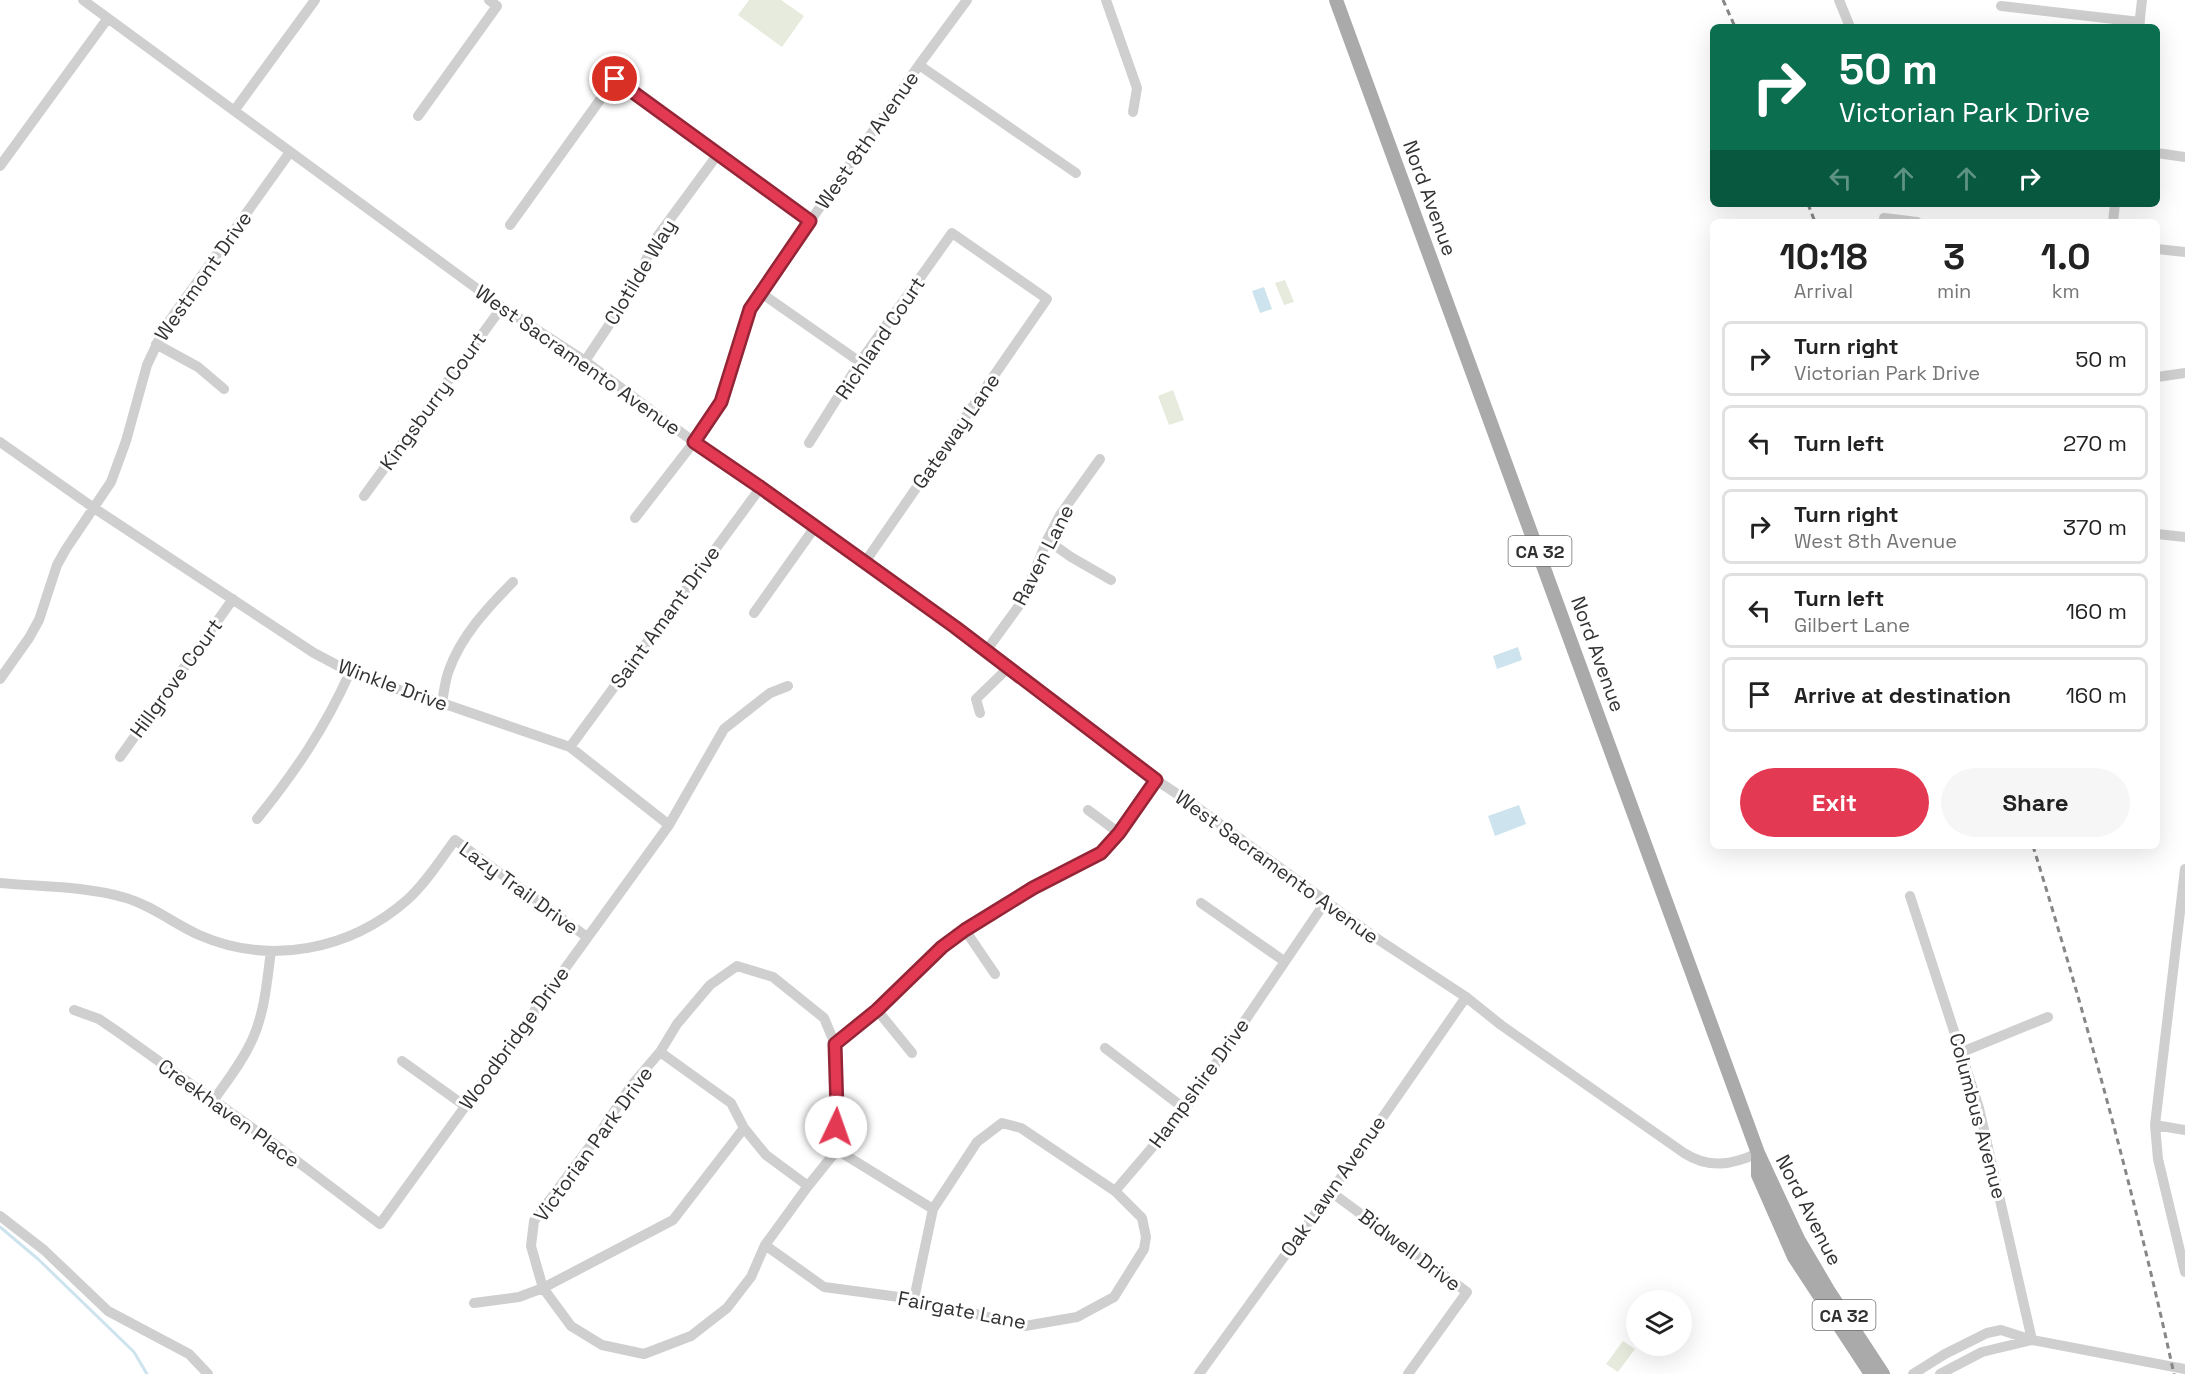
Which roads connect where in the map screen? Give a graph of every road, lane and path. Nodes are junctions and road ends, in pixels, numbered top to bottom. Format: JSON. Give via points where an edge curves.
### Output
{"nodes":[{"id":1,"x":83,"y":0,"type":"edge"},
{"id":2,"x":315,"y":0,"type":"edge"},
{"id":3,"x":967,"y":0,"type":"edge"},
{"id":4,"x":1106,"y":0,"type":"edge"},
{"id":5,"x":1336,"y":0,"type":"edge"},
{"id":6,"x":1839,"y":0,"type":"edge"},
{"id":7,"x":2142,"y":0,"type":"edge"},
{"id":8,"x":493,"y":3,"type":"edge"},
{"id":9,"x":2001,"y":6,"type":"dead end"},
{"id":10,"x":108,"y":18,"type":"junction"},
{"id":11,"x":1849,"y":24,"type":"edge"},
{"id":12,"x":2133,"y":24,"type":"edge"},
{"id":13,"x":2140,"y":24,"type":"edge"},
{"id":14,"x":919,"y":65,"type":"junction"},
{"id":15,"x":234,"y":111,"type":"junction"},
{"id":16,"x":1133,"y":112,"type":"dead end"},
{"id":17,"x":418,"y":116,"type":"dead end"},
{"id":18,"x":290,"y":152,"type":"junction"},
{"id":19,"x":718,"y":154,"type":"junction"},
{"id":20,"x":2160,"y":154,"type":"edge"},
{"id":21,"x":2185,"y":158,"type":"edge"},
{"id":22,"x":0,"y":166,"type":"edge"},
{"id":23,"x":1076,"y":173,"type":"dead end"},
{"id":24,"x":1884,"y":218,"type":"dead end"},
{"id":25,"x":1892,"y":219,"type":"edge"},
{"id":26,"x":810,"y":221,"type":"junction"},
{"id":27,"x":510,"y":225,"type":"dead end"},
{"id":28,"x":952,"y":233,"type":"joint"},
{"id":29,"x":2160,"y":249,"type":"edge"},
{"id":30,"x":2185,"y":252,"type":"edge"},
{"id":31,"x":761,"y":293,"type":"junction"},
{"id":32,"x":502,"y":307,"type":"junction"},
{"id":33,"x":156,"y":344,"type":"junction"},
{"id":34,"x":585,"y":361,"type":"junction"},
{"id":35,"x":860,"y":362,"type":"junction"},
{"id":36,"x":2185,"y":373,"type":"edge"},
{"id":37,"x":2160,"y":377,"type":"edge"},
{"id":38,"x":224,"y":389,"type":"dead end"},
{"id":39,"x":0,"y":442,"type":"edge"},
{"id":40,"x":694,"y":442,"type":"junction"},
{"id":41,"x":809,"y":443,"type":"dead end"},
{"id":42,"x":1100,"y":459,"type":"dead end"},
{"id":43,"x":760,"y":487,"type":"junction"},
{"id":44,"x":364,"y":496,"type":"dead end"},
{"id":45,"x":94,"y":508,"type":"junction"},
{"id":46,"x":635,"y":518,"type":"dead end"},
{"id":47,"x":815,"y":528,"type":"junction"},
{"id":48,"x":2160,"y":534,"type":"edge"},
{"id":49,"x":2185,"y":537,"type":"edge"},
{"id":50,"x":1047,"y":540,"type":"junction"},
{"id":51,"x":865,"y":562,"type":"junction"},
{"id":52,"x":1111,"y":580,"type":"dead end"},
{"id":53,"x":513,"y":582,"type":"dead end"},
{"id":54,"x":233,"y":599,"type":"junction"},
{"id":55,"x":754,"y":613,"type":"dead end"},
{"id":56,"x":986,"y":651,"type":"junction"},
{"id":57,"x":1008,"y":667,"type":"junction"},
{"id":58,"x":350,"y":672,"type":"junction"},
{"id":59,"x":0,"y":679,"type":"edge"},
{"id":60,"x":788,"y":686,"type":"dead end"},
{"id":61,"x":442,"y":703,"type":"junction"},
{"id":62,"x":980,"y":713,"type":"dead end"},
{"id":63,"x":570,"y":747,"type":"junction"},
{"id":64,"x":120,"y":757,"type":"dead end"},
{"id":65,"x":1156,"y":780,"type":"junction"},
{"id":66,"x":1088,"y":810,"type":"dead end"},
{"id":67,"x":256,"y":819,"type":"dead end"},
{"id":68,"x":669,"y":825,"type":"junction"},
{"id":69,"x":1119,"y":833,"type":"junction"},
{"id":70,"x":2185,"y":869,"type":"edge"},
{"id":71,"x":0,"y":883,"type":"edge"},
{"id":72,"x":1910,"y":896,"type":"dead end"},
{"id":73,"x":1326,"y":901,"type":"junction"},
{"id":74,"x":1201,"y":903,"type":"dead end"},
{"id":75,"x":965,"y":930,"type":"junction"},
{"id":76,"x":587,"y":937,"type":"junction"},
{"id":77,"x":271,"y":951,"type":"junction"},
{"id":78,"x":1284,"y":962,"type":"junction"},
{"id":79,"x":995,"y":975,"type":"dead end"},
{"id":80,"x":1466,"y":997,"type":"junction"},
{"id":81,"x":74,"y":1010,"type":"dead end"},
{"id":82,"x":877,"y":1010,"type":"junction"},
{"id":83,"x":2048,"y":1017,"type":"dead end"},
{"id":84,"x":835,"y":1044,"type":"junction"},
{"id":85,"x":1105,"y":1048,"type":"dead end"},
{"id":86,"x":660,"y":1052,"type":"junction"},
{"id":87,"x":1962,"y":1052,"type":"junction"},
{"id":88,"x":912,"y":1053,"type":"dead end"},
{"id":89,"x":402,"y":1060,"type":"dead end"},
{"id":90,"x":213,"y":1101,"type":"junction"},
{"id":91,"x":465,"y":1106,"type":"junction"},
{"id":92,"x":1185,"y":1109,"type":"junction"},
{"id":93,"x":2155,"y":1125,"type":"junction"},
{"id":94,"x":744,"y":1128,"type":"junction"},
{"id":95,"x":2185,"y":1130,"type":"edge"},
{"id":96,"x":837,"y":1150,"type":"junction"},
{"id":97,"x":1758,"y":1153,"type":"junction"},
{"id":98,"x":808,"y":1186,"type":"junction"},
{"id":99,"x":1115,"y":1191,"type":"junction"},
{"id":100,"x":1331,"y":1192,"type":"junction"},
{"id":101,"x":933,"y":1209,"type":"junction"},
{"id":102,"x":0,"y":1216,"type":"edge"},
{"id":103,"x":380,"y":1224,"type":"joint"},
{"id":104,"x":765,"y":1245,"type":"junction"},
{"id":105,"x":2185,"y":1270,"type":"edge"},
{"id":106,"x":543,"y":1288,"type":"junction"},
{"id":107,"x":914,"y":1299,"type":"junction"},
{"id":108,"x":474,"y":1303,"type":"dead end"},
{"id":109,"x":2032,"y":1340,"type":"junction"},
{"id":110,"x":2185,"y":1369,"type":"edge"},
{"id":111,"x":208,"y":1374,"type":"edge"},
{"id":112,"x":1199,"y":1374,"type":"edge"},
{"id":113,"x":1408,"y":1374,"type":"edge"},
{"id":114,"x":1871,"y":1374,"type":"edge"},
{"id":115,"x":1883,"y":1374,"type":"edge"},
{"id":116,"x":1913,"y":1374,"type":"edge"},
{"id":117,"x":1940,"y":1374,"type":"edge"}],
"edges":[{"from":1,"to":10,"type":"street","name":"West Sacramento Avenue"},
{"from":2,"to":15,"type":"street"},
{"from":3,"to":14,"type":"street","name":"West 8th Avenue"},
{"from":4,"to":16,"type":"street","via":[[1137,88]]},
{"from":5,"to":97,"type":"main road","name":"Nord Avenue","number":"CA 32"},
{"from":6,"to":11,"type":"street"},
{"from":7,"to":13,"type":"street"},
{"from":8,"to":17,"type":"street"},
{"from":9,"to":12,"type":"street"},
{"from":10,"to":15,"type":"street","name":"West Sacramento Avenue"},
{"from":10,"to":22,"type":"street"},
{"from":14,"to":23,"type":"street"},
{"from":14,"to":26,"type":"street","name":"West 8th Avenue"},
{"from":15,"to":18,"type":"street","name":"West Sacramento Avenue"},
{"from":18,"to":32,"type":"street","name":"West Sacramento Avenue"},
{"from":18,"to":33,"type":"street","name":"Westmont Drive"},
{"from":19,"to":26,"type":"street"},
{"from":19,"to":27,"type":"street","via":[[615,79]]},
{"from":19,"to":34,"type":"street","name":"Clotilde Way","via":[[654,241],[636,286]]},
{"from":20,"to":21,"type":"street"},
{"from":24,"to":25,"type":"street"},
{"from":26,"to":31,"type":"street","name":"West 8th Avenue"},
{"from":28,"to":35,"type":"street","name":"Richland Court"},
{"from":28,"to":51,"type":"street","name":"Gateway Lane","via":[[1047,298]]},
{"from":29,"to":30,"type":"street"},
{"from":31,"to":35,"type":"street"},
{"from":31,"to":40,"type":"street","name":"West 8th Avenue","via":[[750,309],[721,402]]},
{"from":32,"to":34,"type":"street","name":"West Sacramento Avenue"},
{"from":32,"to":44,"type":"street","name":"Kingsburry Court"},
{"from":33,"to":38,"type":"street","via":[[198,367]]},
{"from":33,"to":45,"type":"street","name":"Westmont Drive","via":[[118,465]]},
{"from":34,"to":40,"type":"street","name":"West Sacramento Avenue"},
{"from":35,"to":41,"type":"street","name":"Richland Court"},
{"from":36,"to":37,"type":"street"},
{"from":39,"to":45,"type":"street"},
{"from":40,"to":43,"type":"street","name":"West Sacramento Avenue"},
{"from":40,"to":46,"type":"street","name":"West 8th Avenue"},
{"from":42,"to":50,"type":"street","name":"Raven Lane"},
{"from":43,"to":47,"type":"street","name":"West Sacramento Avenue"},
{"from":43,"to":63,"type":"street","name":"Saint Amant Drive"},
{"from":45,"to":54,"type":"street","name":"Winkle Drive"},
{"from":45,"to":59,"type":"street","name":"Westmont Drive","via":[[57,566],[39,620]]},
{"from":47,"to":51,"type":"street","name":"West Sacramento Avenue"},
{"from":47,"to":55,"type":"street"},
{"from":48,"to":49,"type":"street"},
{"from":50,"to":52,"type":"street"},
{"from":50,"to":56,"type":"street","name":"Raven Lane","via":[[1023,600]]},
{"from":51,"to":56,"type":"street","name":"West Sacramento Avenue"},
{"from":53,"to":61,"type":"street","via":[[463,640],[448,670]]},
{"from":54,"to":58,"type":"street","name":"Winkle Drive"},
{"from":54,"to":64,"type":"street","name":"Hillgrove Court"},
{"from":56,"to":57,"type":"street","name":"West Sacramento Avenue"},
{"from":57,"to":62,"type":"street","via":[[976,699]]},
{"from":57,"to":65,"type":"street","name":"West Sacramento Avenue"},
{"from":58,"to":61,"type":"street","name":"Winkle Drive"},
{"from":58,"to":67,"type":"street","via":[[312,745]]},
{"from":60,"to":68,"type":"street","name":"Woodbridge Drive","via":[[770,693],[724,729]]},
{"from":61,"to":63,"type":"street","name":"Winkle Drive"},
{"from":63,"to":68,"type":"street","name":"Winkle Drive"},
{"from":65,"to":69,"type":"street"},
{"from":65,"to":73,"type":"street","name":"West Sacramento Avenue"},
{"from":66,"to":69,"type":"street"},
{"from":68,"to":76,"type":"street","name":"Woodbridge Drive"},
{"from":69,"to":75,"type":"street","via":[[1101,853],[1033,888]]},
{"from":70,"to":93,"type":"street"},
{"from":71,"to":77,"type":"street","name":"Lazy Trail Drive","via":[[106,893],[151,908],[198,935]]},
{"from":72,"to":87,"type":"street","name":"Columbus Avenue"},
{"from":73,"to":78,"type":"street","name":"Hampshire Drive"},
{"from":73,"to":80,"type":"street","name":"West Sacramento Avenue"},
{"from":74,"to":78,"type":"street"},
{"from":75,"to":79,"type":"street"},
{"from":75,"to":82,"type":"street"},
{"from":76,"to":77,"type":"street","name":"Lazy Trail Drive","via":[[455,840],[409,899],[365,930],[315,947]]},
{"from":76,"to":91,"type":"street","name":"Woodbridge Drive"},
{"from":77,"to":90,"type":"street","via":[[264,1001],[253,1038]]},
{"from":78,"to":92,"type":"street","name":"Hampshire Drive"},
{"from":80,"to":97,"type":"street","name":"West Sacramento Avenue","via":[[1697,1161],[1741,1161]]},
{"from":80,"to":100,"type":"street","name":"Oak Lawn Avenue"},
{"from":81,"to":90,"type":"street","name":"Creekhaven Place","via":[[99,1019]]},
{"from":82,"to":84,"type":"street"},
{"from":82,"to":88,"type":"street"},
{"from":83,"to":87,"type":"street"},
{"from":84,"to":86,"type":"street","name":"Victorian Park Drive","via":[[824,1018],[782,984],[773,977],[737,966],[710,985],[677,1024]]},
{"from":84,"to":96,"type":"street","name":"Victorian Park Drive"},
{"from":85,"to":92,"type":"street"},
{"from":86,"to":94,"type":"street","via":[[731,1103]]},
{"from":86,"to":106,"type":"street","name":"Victorian Park Drive","via":[[534,1221],[531,1246]]},
{"from":87,"to":109,"type":"street","name":"Columbus Avenue"},
{"from":89,"to":91,"type":"street"},
{"from":90,"to":103,"type":"street","name":"Creekhaven Place"},
{"from":91,"to":103,"type":"street","name":"Woodbridge Drive"},
{"from":92,"to":99,"type":"street","name":"Hampshire Drive"},
{"from":93,"to":95,"type":"street"},
{"from":93,"to":105,"type":"street","via":[[2158,1159]]},
{"from":94,"to":98,"type":"street","via":[[766,1155]]},
{"from":94,"to":106,"type":"street","via":[[673,1220]]},
{"from":96,"to":98,"type":"street","name":"Victorian Park Drive"},
{"from":96,"to":101,"type":"street"},
{"from":97,"to":114,"type":"main road","name":"Nord Avenue","number":"CA 32","via":[[1758,1175],[1794,1257]]},
{"from":97,"to":115,"type":"main road","name":"Nord Avenue","number":"CA 32","via":[[1798,1239]]},
{"from":98,"to":104,"type":"street","name":"Victorian Park Drive"},
{"from":99,"to":101,"type":"street","via":[[1022,1128],[1002,1123],[977,1142]]},
{"from":99,"to":107,"type":"street","name":"Fairgate Lane","via":[[1142,1218],[1144,1249],[1114,1297],[1077,1317],[1025,1326]]},
{"from":100,"to":112,"type":"street","name":"Oak Lawn Avenue"},
{"from":100,"to":113,"type":"street","name":"Bidwell Drive","via":[[1467,1292]]},
{"from":101,"to":107,"type":"street"},
{"from":102,"to":111,"type":"street","via":[[44,1250],[108,1311],[189,1354]]},
{"from":104,"to":106,"type":"street","name":"Victorian Park Drive","via":[[751,1276],[727,1308],[691,1336],[644,1354],[602,1345],[571,1326]]},
{"from":104,"to":107,"type":"street","name":"Fairgate Lane","via":[[824,1287]]},
{"from":106,"to":108,"type":"street","via":[[519,1297]]},
{"from":109,"to":110,"type":"street"},
{"from":109,"to":116,"type":"street","via":[[2001,1330],[1987,1333]]},
{"from":109,"to":117,"type":"street","via":[[1982,1352]]}]}
